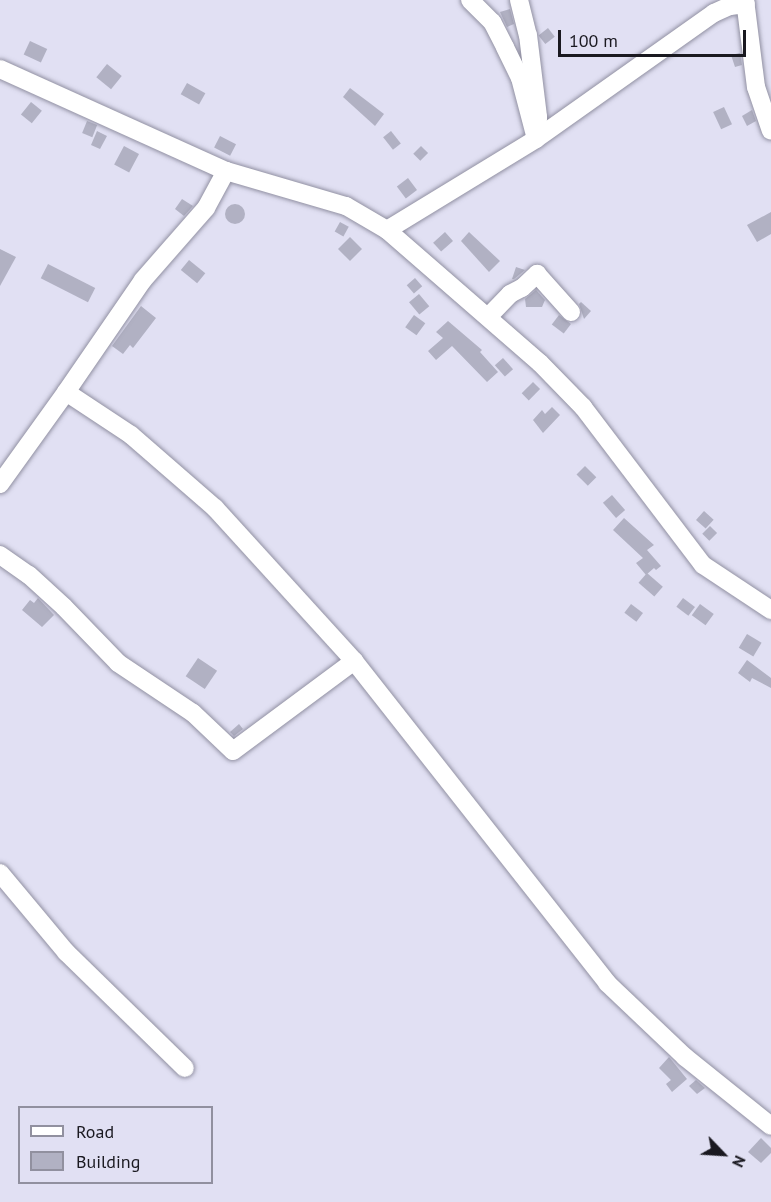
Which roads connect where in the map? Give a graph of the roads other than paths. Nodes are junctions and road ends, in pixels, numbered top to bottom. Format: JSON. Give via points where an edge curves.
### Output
{"nodes":[{"id":1,"x":470,"y":0,"type":"edge"},
{"id":2,"x":519,"y":0,"type":"edge"},
{"id":3,"x":745,"y":2,"type":"edge"},
{"id":4,"x":0,"y":69,"type":"edge"},
{"id":5,"x":771,"y":131,"type":"edge"},
{"id":6,"x":536,"y":139,"type":"junction"},
{"id":7,"x":226,"y":171,"type":"junction"},
{"id":8,"x":387,"y":230,"type":"junction"},
{"id":9,"x":571,"y":312,"type":"dead end"},
{"id":10,"x":488,"y":317,"type":"junction"},
{"id":11,"x":66,"y":392,"type":"junction"},
{"id":12,"x":0,"y":484,"type":"edge"},
{"id":13,"x":0,"y":555,"type":"edge"},
{"id":14,"x":771,"y":610,"type":"edge"},
{"id":15,"x":354,"y":661,"type":"junction"},
{"id":16,"x":0,"y":873,"type":"edge"},
{"id":17,"x":185,"y":1068,"type":"dead end"},
{"id":18,"x":771,"y":1126,"type":"edge"}],
"edges":[{"from":1,"to":6,"type":"street","via":[[492,22],[520,78]]},
{"from":2,"to":6,"type":"street","via":[[528,35],[538,117]]},
{"from":3,"to":5,"type":"street","via":[[756,87]]},
{"from":3,"to":6,"type":"street","via":[[714,13]]},
{"from":4,"to":7,"type":"street"},
{"from":6,"to":8,"type":"street"},
{"from":7,"to":8,"type":"street","via":[[346,206]]},
{"from":7,"to":11,"type":"street","via":[[206,208],[143,280]]},
{"from":8,"to":10,"type":"street"},
{"from":9,"to":10,"type":"street","via":[[537,274]]},
{"from":10,"to":14,"type":"street","via":[[583,407],[703,565]]},
{"from":11,"to":12,"type":"street"},
{"from":11,"to":15,"type":"street","via":[[131,435],[215,508]]},
{"from":13,"to":15,"type":"street","via":[[64,607],[118,663],[193,712],[233,751]]},
{"from":15,"to":18,"type":"street","via":[[607,983],[685,1057]]},
{"from":16,"to":17,"type":"street","via":[[66,952]]}]}
